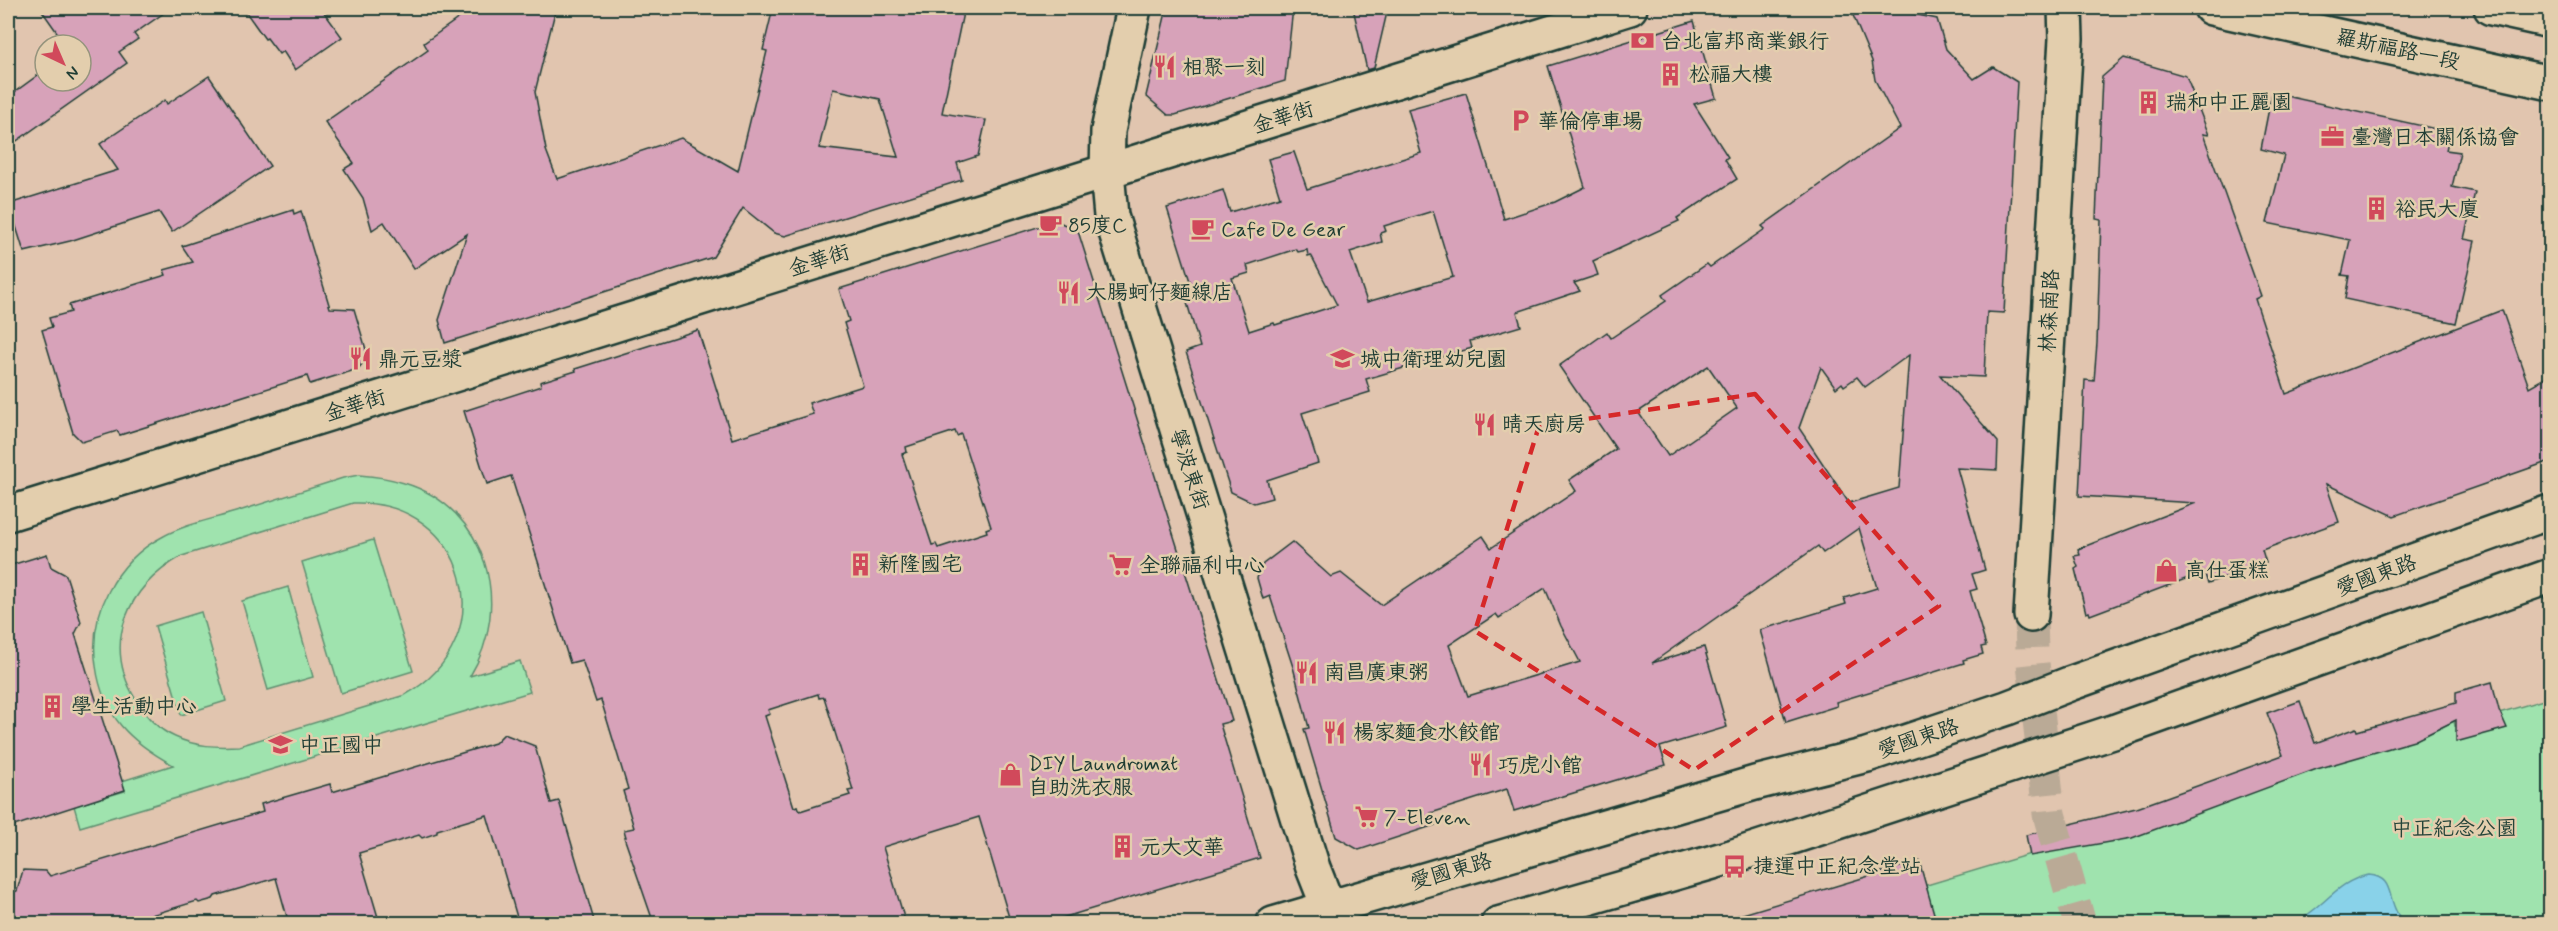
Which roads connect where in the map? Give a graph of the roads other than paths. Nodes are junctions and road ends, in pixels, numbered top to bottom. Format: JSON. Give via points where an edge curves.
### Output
{"nodes":[{"id":1,"x":1134,"y":8,"type":"edge"},
{"id":2,"x":1630,"y":8,"type":"edge"},
{"id":3,"x":2065,"y":8,"type":"edge"},
{"id":4,"x":2211,"y":8,"type":"edge"},
{"id":5,"x":2491,"y":8,"type":"edge"},
{"id":6,"x":2550,"y":21,"type":"edge"},
{"id":7,"x":2550,"y":83,"type":"edge"},
{"id":8,"x":1107,"y":172,"type":"junction"},
{"id":9,"x":2550,"y":512,"type":"edge"},
{"id":10,"x":8,"y":514,"type":"edge"},
{"id":11,"x":2550,"y":576,"type":"edge"},
{"id":12,"x":2031,"y":615,"type":"tunnel mouth"},
{"id":13,"x":1332,"y":915,"type":"edge"},
{"id":14,"x":1273,"y":924,"type":"edge"},
{"id":15,"x":1498,"y":924,"type":"edge"}],
"edges":[{"from":1,"to":8,"type":"street","name":"寧波東街","via":[[1108,131]]},
{"from":2,"to":8,"type":"street","name":"金華街"},
{"from":3,"to":12,"type":"street","name":"林森南路"},
{"from":4,"to":7,"type":"street","name":"羅斯福路一段"},
{"from":5,"to":6,"type":"street"},
{"from":8,"to":10,"type":"street","name":"金華街"},
{"from":8,"to":13,"type":"street","name":"寧波東街","via":[[1111,216],[1310,856]]},
{"from":9,"to":13,"type":"street","name":"愛國東路","via":[[2007,708]]},
{"from":11,"to":15,"type":"street","via":[[2095,738],[1734,856]]},
{"from":13,"to":14,"type":"street","name":"愛國東路"}]}
